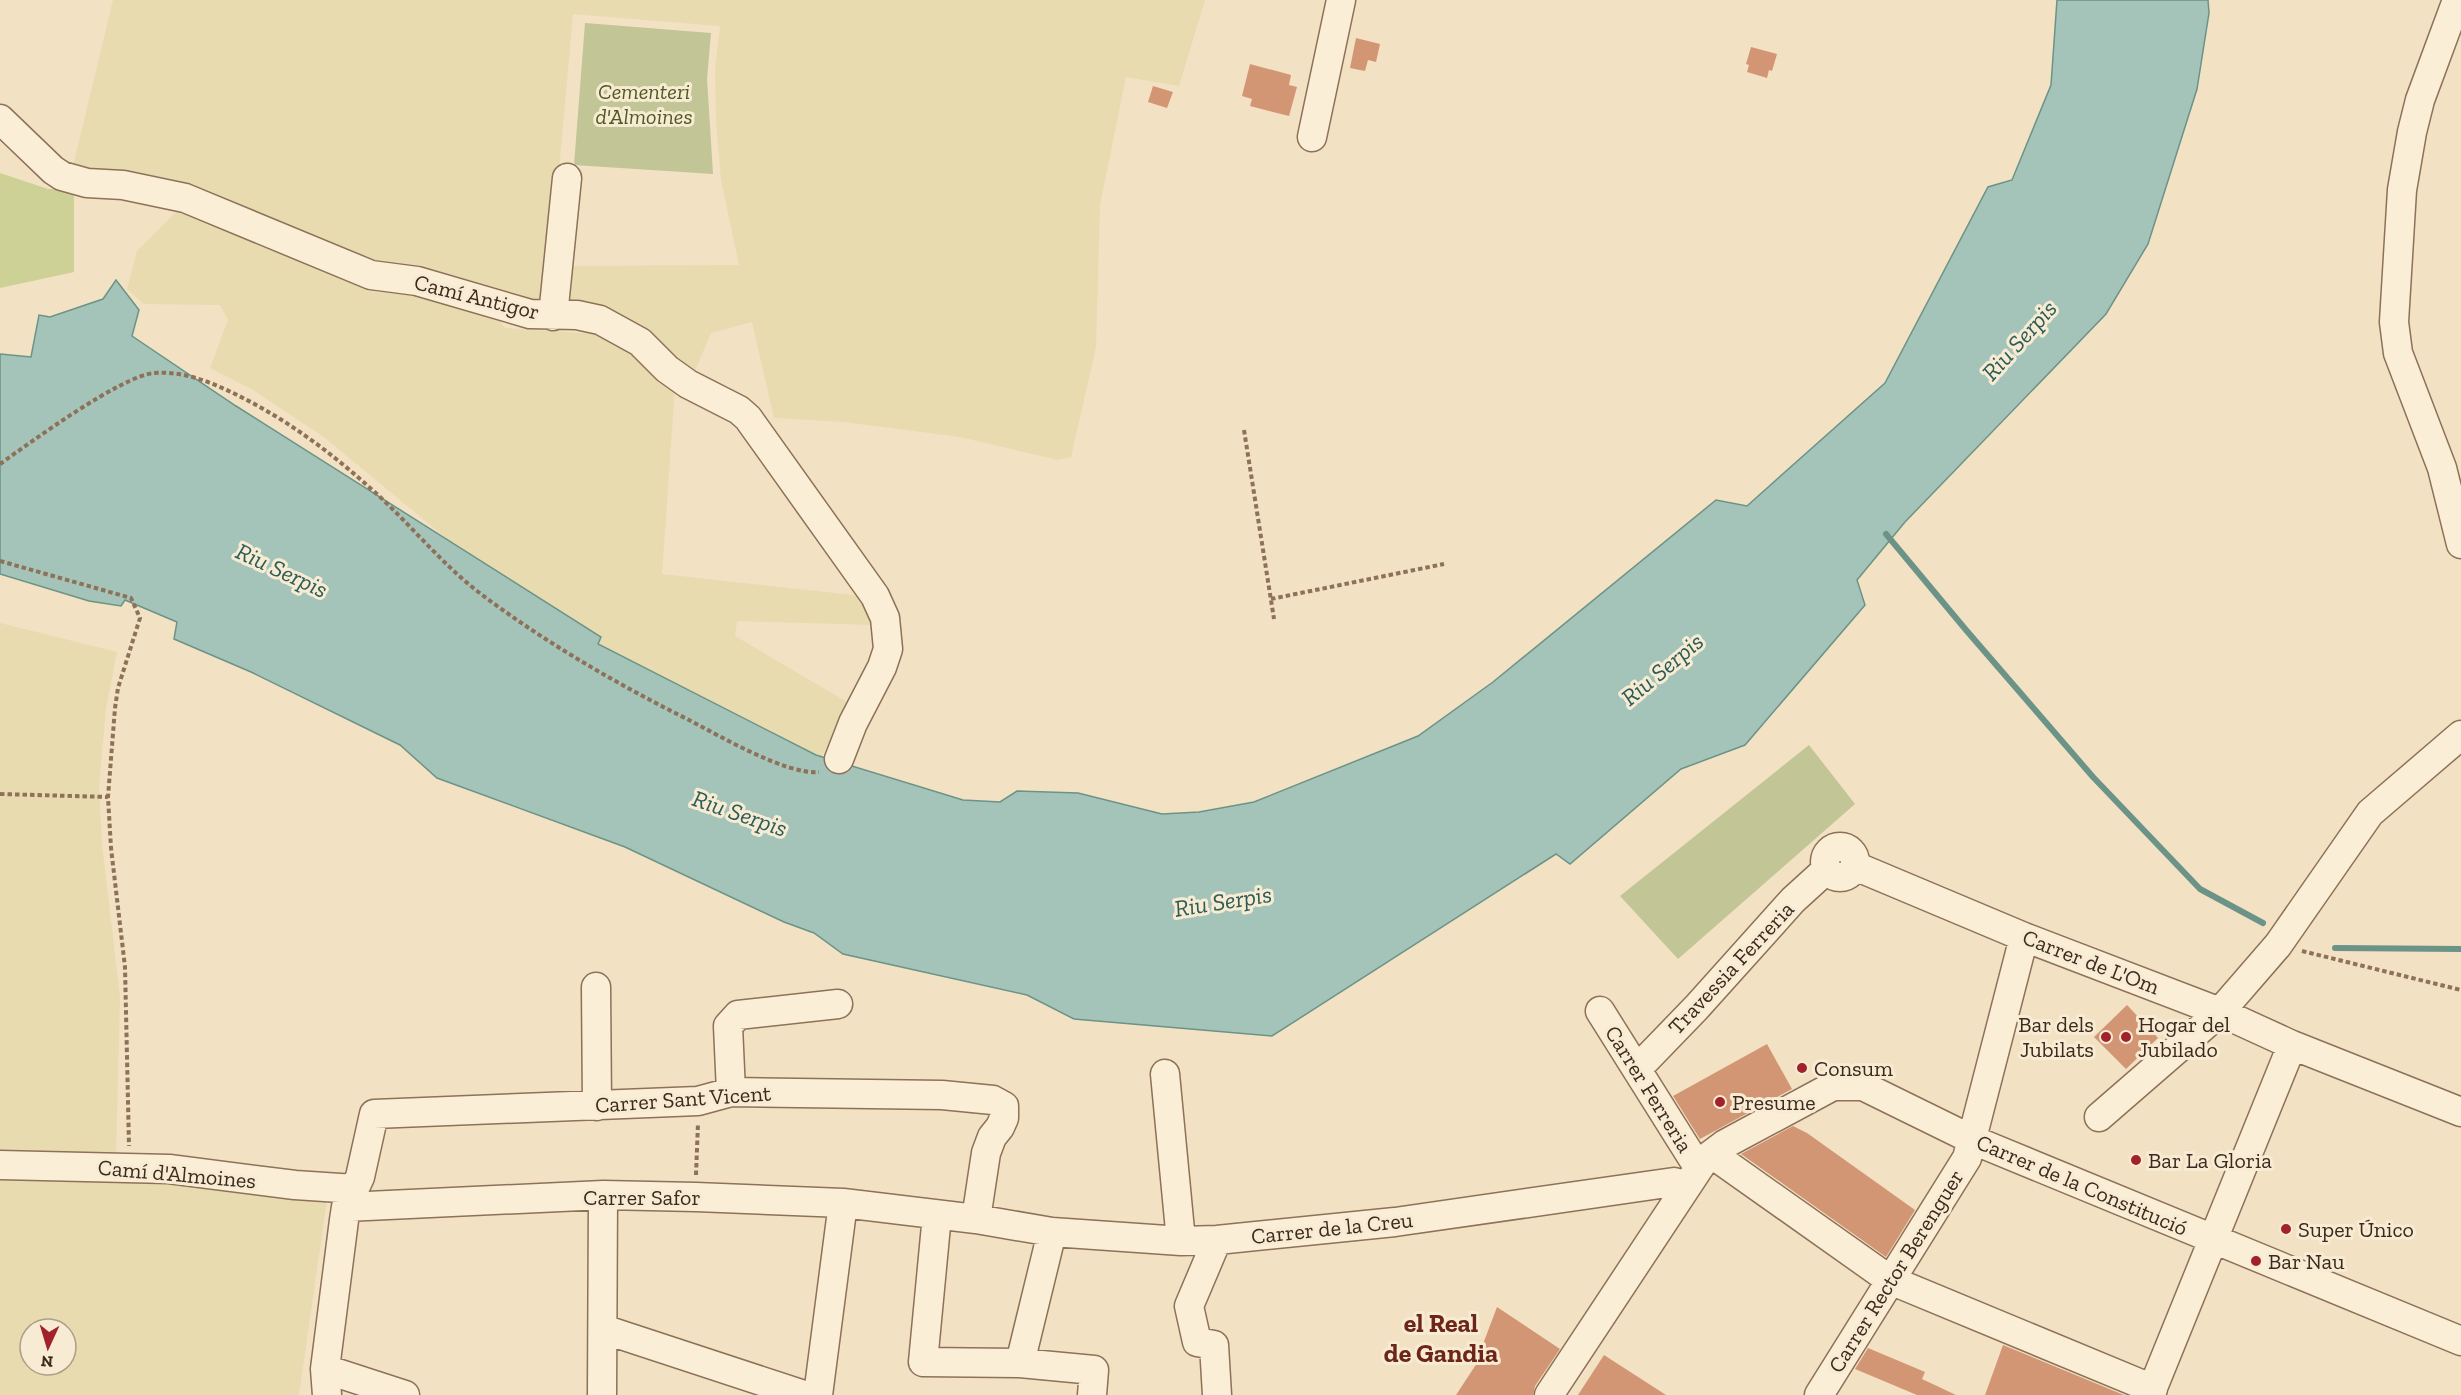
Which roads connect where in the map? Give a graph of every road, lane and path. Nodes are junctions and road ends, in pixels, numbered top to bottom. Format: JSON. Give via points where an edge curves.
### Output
{"nodes":[{"id":1,"x":1341,"y":0,"type":"edge"},
{"id":2,"x":2457,"y":0,"type":"edge"},
{"id":3,"x":2461,"y":48,"type":"edge"},
{"id":4,"x":2433,"y":63,"type":"junction"},
{"id":5,"x":0,"y":119,"type":"edge"},
{"id":6,"x":1312,"y":137,"type":"dead end"},
{"id":7,"x":567,"y":178,"type":"dead end"},
{"id":8,"x":552,"y":315,"type":"junction"},
{"id":9,"x":1244,"y":430,"type":"dead end"},
{"id":10,"x":0,"y":464,"type":"edge"},
{"id":11,"x":2461,"y":544,"type":"edge"},
{"id":12,"x":0,"y":561,"type":"edge"},
{"id":13,"x":1444,"y":564,"type":"dead end"},
{"id":14,"x":1271,"y":599,"type":"junction"},
{"id":15,"x":1274,"y":619,"type":"dead end"},
{"id":16,"x":2461,"y":735,"type":"edge"},
{"id":17,"x":839,"y":759,"type":"joint"},
{"id":18,"x":0,"y":794,"type":"edge"},
{"id":19,"x":108,"y":797,"type":"junction"},
{"id":20,"x":1855,"y":866,"type":"joint"},
{"id":21,"x":2024,"y":937,"type":"junction"},
{"id":22,"x":2278,"y":945,"type":"junction"},
{"id":23,"x":596,"y":987,"type":"dead end"},
{"id":24,"x":2461,"y":990,"type":"edge"},
{"id":25,"x":838,"y":1004,"type":"dead end"},
{"id":26,"x":1600,"y":1011,"type":"dead end"},
{"id":27,"x":2220,"y":1012,"type":"junction"},
{"id":28,"x":2292,"y":1045,"type":"junction"},
{"id":29,"x":1637,"y":1069,"type":"junction"},
{"id":30,"x":1165,"y":1074,"type":"dead end"},
{"id":31,"x":731,"y":1092,"type":"junction"},
{"id":32,"x":698,"y":1101,"type":"junction"},
{"id":33,"x":597,"y":1106,"type":"junction"},
{"id":34,"x":2461,"y":1112,"type":"edge"},
{"id":35,"x":2099,"y":1117,"type":"dead end"},
{"id":36,"x":1973,"y":1140,"type":"junction"},
{"id":37,"x":0,"y":1165,"type":"edge"},
{"id":38,"x":129,"y":1167,"type":"junction"},
{"id":39,"x":1699,"y":1169,"type":"junction"},
{"id":40,"x":603,"y":1195,"type":"junction"},
{"id":41,"x":696,"y":1197,"type":"junction"},
{"id":42,"x":350,"y":1198,"type":"junction"},
{"id":43,"x":843,"y":1203,"type":"junction"},
{"id":44,"x":937,"y":1215,"type":"junction"},
{"id":45,"x":976,"y":1219,"type":"junction"},
{"id":46,"x":1052,"y":1232,"type":"junction"},
{"id":47,"x":1217,"y":1240,"type":"junction"},
{"id":48,"x":2214,"y":1240,"type":"junction"},
{"id":49,"x":1181,"y":1241,"type":"junction"},
{"id":50,"x":1890,"y":1280,"type":"junction"},
{"id":51,"x":603,"y":1329,"type":"junction"},
{"id":52,"x":2461,"y":1341,"type":"edge"},
{"id":53,"x":1020,"y":1363,"type":"junction"},
{"id":54,"x":326,"y":1382,"type":"edge"},
{"id":55,"x":1093,"y":1383,"type":"edge"},
{"id":56,"x":2151,"y":1392,"type":"edge"},
{"id":57,"x":405,"y":1395,"type":"edge"},
{"id":58,"x":602,"y":1395,"type":"edge"},
{"id":59,"x":804,"y":1395,"type":"edge"},
{"id":60,"x":818,"y":1395,"type":"edge"},
{"id":61,"x":1217,"y":1395,"type":"edge"},
{"id":62,"x":1549,"y":1395,"type":"edge"},
{"id":63,"x":1818,"y":1395,"type":"edge"}],
"edges":[{"from":1,"to":6,"type":"street"},
{"from":2,"to":4,"type":"street"},
{"from":3,"to":4,"type":"street","via":[[2454,59]]},
{"from":4,"to":11,"type":"street","via":[[2416,114],[2402,190],[2394,322],[2398,352],[2442,468]]},
{"from":5,"to":8,"type":"street","name":"Camí Antigor","via":[[62,176],[87,183],[167,192],[371,275],[417,281],[530,314]]},
{"from":7,"to":8,"type":"street"},
{"from":8,"to":17,"type":"street","name":"Camí Antigor","via":[[576,315],[612,325],[640,342],[667,369],[693,387],[739,410],[875,596],[885,618],[888,649]]},
{"from":9,"to":14,"type":"path"},
{"from":10,"to":17,"type":"path","via":[[127,381],[152,373],[183,374],[214,384],[256,404],[305,435],[369,487],[479,592],[521,624],[599,672],[751,751],[794,769],[828,771],[835,768]]},
{"from":12,"to":19,"type":"path","via":[[131,598],[136,605],[140,618],[115,708]]},
{"from":13,"to":14,"type":"path"},
{"from":14,"to":15,"type":"path"},
{"from":16,"to":22,"type":"street","via":[[2370,813]]},
{"from":18,"to":19,"type":"path"},
{"from":19,"to":38,"type":"path","via":[[125,968]]},
{"from":20,"to":21,"type":"street","name":"Carrer de L'Om"},
{"from":20,"to":29,"type":"street","name":"Travessia Ferreria","via":[[1848,876],[1836,877],[1826,870],[1793,900]]},
{"from":21,"to":27,"type":"street","name":"Carrer de L'Om"},
{"from":21,"to":36,"type":"street","name":"Carrer Rector Berenguer"},
{"from":22,"to":24,"type":"path"},
{"from":22,"to":27,"type":"street"},
{"from":23,"to":33,"type":"street"},
{"from":25,"to":31,"type":"street","via":[[738,1015],[728,1026]]},
{"from":26,"to":29,"type":"street","name":"Carrer Ferreria"},
{"from":27,"to":28,"type":"street","name":"Carrer de L'Om"},
{"from":27,"to":35,"type":"street"},
{"from":28,"to":34,"type":"street","name":"Carrer de L'Om"},
{"from":28,"to":48,"type":"street"},
{"from":29,"to":39,"type":"street","name":"Carrer Ferreria"},
{"from":30,"to":49,"type":"street"},
{"from":31,"to":32,"type":"street","name":"Carrer Sant Vicent"},
{"from":31,"to":45,"type":"street","name":"Carrer Sant Vicent","via":[[942,1095],[993,1100],[1004,1106],[1004,1118],[986,1153]]},
{"from":32,"to":33,"type":"street","name":"Carrer Sant Vicent"},
{"from":32,"to":41,"type":"path"},
{"from":33,"to":42,"type":"street","name":"Carrer Sant Vicent","via":[[374,1114],[360,1177]]},
{"from":36,"to":39,"type":"street","name":"Carrer de la Constitució","via":[[1863,1086],[1833,1086],[1725,1144]]},
{"from":36,"to":48,"type":"street","name":"Carrer de la Constitució"},
{"from":36,"to":50,"type":"street","name":"Carrer Rector Berenguer","via":[[1967,1158]]},
{"from":37,"to":38,"type":"street","name":"Camí d'Almoines"},
{"from":38,"to":42,"type":"street","name":"Camí d'Almoines","via":[[295,1185]]},
{"from":39,"to":47,"type":"street","name":"Carrer de la Creu","via":[[1674,1182],[1395,1222]]},
{"from":39,"to":50,"type":"street"},
{"from":39,"to":62,"type":"street"},
{"from":40,"to":41,"type":"street","name":"Carrer Safor"},
{"from":40,"to":42,"type":"street","name":"Carrer Safor"},
{"from":40,"to":51,"type":"street"},
{"from":41,"to":43,"type":"street","name":"Carrer Safor"},
{"from":42,"to":54,"type":"street"},
{"from":43,"to":44,"type":"street","name":"Carrer Safor"},
{"from":43,"to":60,"type":"street"},
{"from":44,"to":45,"type":"street","name":"Carrer de la Creu"},
{"from":44,"to":53,"type":"street","via":[[923,1362]]},
{"from":45,"to":46,"type":"street","name":"Carrer de la Creu"},
{"from":46,"to":49,"type":"street","name":"Carrer de la Creu"},
{"from":46,"to":53,"type":"street"},
{"from":47,"to":49,"type":"street","name":"Carrer de la Creu"},
{"from":47,"to":61,"type":"street","via":[[1189,1306],[1197,1342],[1214,1345]]},
{"from":48,"to":52,"type":"street","name":"Carrer de la Constitució"},
{"from":48,"to":56,"type":"street"},
{"from":50,"to":56,"type":"street"},
{"from":50,"to":63,"type":"street","name":"Carrer Rector Berenguer"},
{"from":51,"to":58,"type":"street"},
{"from":51,"to":59,"type":"street"},
{"from":53,"to":55,"type":"street"},
{"from":54,"to":57,"type":"street"}]}
